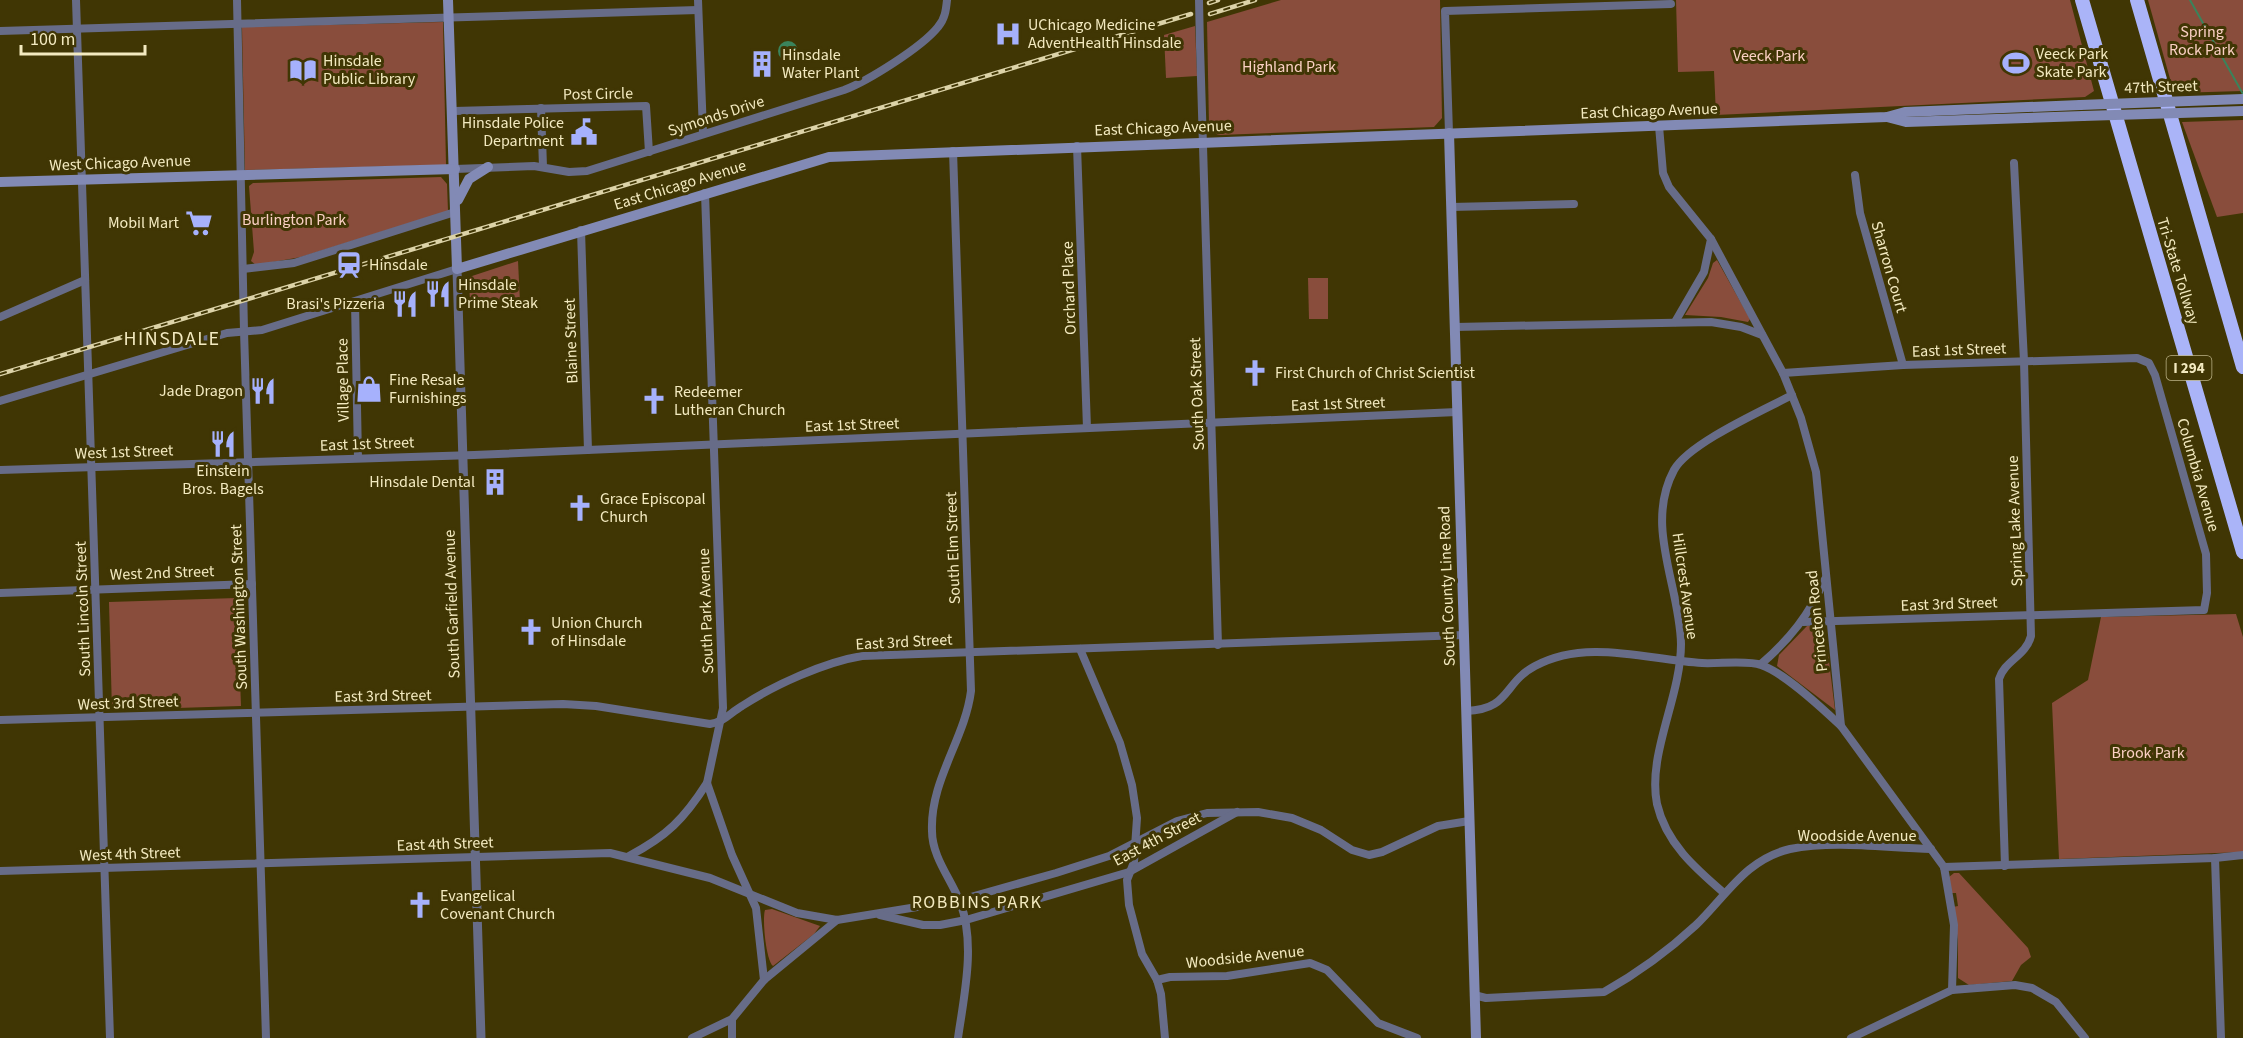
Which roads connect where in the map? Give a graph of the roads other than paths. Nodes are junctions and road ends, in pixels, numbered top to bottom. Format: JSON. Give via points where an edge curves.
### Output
{"nodes":[{"id":1,"x":76,"y":0,"type":"edge"},
{"id":2,"x":237,"y":0,"type":"edge"},
{"id":3,"x":448,"y":0,"type":"edge"},
{"id":4,"x":698,"y":0,"type":"edge"},
{"id":5,"x":947,"y":0,"type":"edge"},
{"id":6,"x":1198,"y":0,"type":"edge"},
{"id":7,"x":2082,"y":0,"type":"edge"},
{"id":8,"x":2137,"y":0,"type":"edge"},
{"id":9,"x":1671,"y":4,"type":"dead end"},
{"id":10,"x":698,"y":10,"type":"junction"},
{"id":11,"x":448,"y":17,"type":"junction"},
{"id":12,"x":238,"y":23,"type":"junction"},
{"id":13,"x":77,"y":28,"type":"junction"},
{"id":14,"x":0,"y":31,"type":"edge"},
{"id":15,"x":2243,"y":99,"type":"edge"},
{"id":16,"x":541,"y":108,"type":"junction"},
{"id":17,"x":2081,"y":110,"type":"junction"},
{"id":18,"x":454,"y":111,"type":"junction"},
{"id":19,"x":2243,"y":111,"type":"edge"},
{"id":20,"x":1659,"y":126,"type":"junction"},
{"id":21,"x":703,"y":132,"type":"junction"},
{"id":22,"x":1449,"y":133,"type":"junction"},
{"id":23,"x":1202,"y":142,"type":"junction"},
{"id":24,"x":1077,"y":146,"type":"junction"},
{"id":25,"x":953,"y":151,"type":"junction"},
{"id":26,"x":649,"y":152,"type":"junction"},
{"id":27,"x":2014,"y":163,"type":"dead end"},
{"id":28,"x":543,"y":166,"type":"junction"},
{"id":29,"x":488,"y":167,"type":"junction"},
{"id":30,"x":455,"y":169,"type":"junction"},
{"id":31,"x":240,"y":175,"type":"junction"},
{"id":32,"x":1855,"y":175,"type":"dead end"},
{"id":33,"x":82,"y":179,"type":"junction"},
{"id":34,"x":0,"y":182,"type":"edge"},
{"id":35,"x":705,"y":193,"type":"junction"},
{"id":36,"x":1574,"y":204,"type":"dead end"},
{"id":37,"x":1451,"y":207,"type":"junction"},
{"id":38,"x":455,"y":212,"type":"junction"},
{"id":39,"x":581,"y":230,"type":"junction"},
{"id":40,"x":1711,"y":239,"type":"junction"},
{"id":41,"x":243,"y":269,"type":"junction"},
{"id":42,"x":457,"y":269,"type":"junction"},
{"id":43,"x":85,"y":280,"type":"junction"},
{"id":44,"x":355,"y":302,"type":"junction"},
{"id":45,"x":0,"y":317,"type":"edge"},
{"id":46,"x":1675,"y":322,"type":"junction"},
{"id":47,"x":1455,"y":327,"type":"junction"},
{"id":48,"x":244,"y":331,"type":"junction"},
{"id":49,"x":1762,"y":334,"type":"junction"},
{"id":50,"x":2137,"y":358,"type":"joint"},
{"id":51,"x":2024,"y":361,"type":"junction"},
{"id":52,"x":1903,"y":365,"type":"junction"},
{"id":53,"x":2243,"y":367,"type":"edge"},
{"id":54,"x":1783,"y":373,"type":"junction"},
{"id":55,"x":88,"y":375,"type":"junction"},
{"id":56,"x":1792,"y":395,"type":"junction"},
{"id":57,"x":0,"y":401,"type":"edge"},
{"id":58,"x":1457,"y":412,"type":"junction"},
{"id":59,"x":1211,"y":422,"type":"junction"},
{"id":60,"x":1087,"y":428,"type":"junction"},
{"id":61,"x":963,"y":434,"type":"junction"},
{"id":62,"x":712,"y":445,"type":"junction"},
{"id":63,"x":588,"y":450,"type":"junction"},
{"id":64,"x":463,"y":455,"type":"junction"},
{"id":65,"x":358,"y":458,"type":"junction"},
{"id":66,"x":248,"y":462,"type":"junction"},
{"id":67,"x":92,"y":466,"type":"junction"},
{"id":68,"x":0,"y":470,"type":"edge"},
{"id":69,"x":2243,"y":552,"type":"edge"},
{"id":70,"x":1825,"y":578,"type":"junction"},
{"id":71,"x":252,"y":584,"type":"junction"},
{"id":72,"x":95,"y":589,"type":"junction"},
{"id":73,"x":0,"y":592,"type":"edge"},
{"id":74,"x":2204,"y":609,"type":"joint"},
{"id":75,"x":2031,"y":615,"type":"junction"},
{"id":76,"x":1830,"y":621,"type":"junction"},
{"id":77,"x":1803,"y":622,"type":"junction"},
{"id":78,"x":1464,"y":635,"type":"junction"},
{"id":79,"x":1218,"y":645,"type":"junction"},
{"id":80,"x":1080,"y":649,"type":"junction"},
{"id":81,"x":969,"y":651,"type":"junction"},
{"id":82,"x":1680,"y":662,"type":"junction"},
{"id":83,"x":1761,"y":664,"type":"junction"},
{"id":84,"x":470,"y":707,"type":"junction"},
{"id":85,"x":1466,"y":711,"type":"junction"},
{"id":86,"x":256,"y":713,"type":"junction"},
{"id":87,"x":100,"y":717,"type":"junction"},
{"id":88,"x":0,"y":720,"type":"edge"},
{"id":89,"x":721,"y":723,"type":"junction"},
{"id":90,"x":1841,"y":726,"type":"junction"},
{"id":91,"x":707,"y":783,"type":"junction"},
{"id":92,"x":1240,"y":811,"type":"junction"},
{"id":93,"x":1469,"y":821,"type":"junction"},
{"id":94,"x":1135,"y":842,"type":"junction"},
{"id":95,"x":1931,"y":849,"type":"junction"},
{"id":96,"x":2243,"y":855,"type":"edge"},
{"id":97,"x":629,"y":856,"type":"junction"},
{"id":98,"x":476,"y":857,"type":"junction"},
{"id":99,"x":2215,"y":858,"type":"junction"},
{"id":100,"x":261,"y":863,"type":"junction"},
{"id":101,"x":2005,"y":866,"type":"junction"},
{"id":102,"x":1944,"y":867,"type":"junction"},
{"id":103,"x":104,"y":868,"type":"junction"},
{"id":104,"x":0,"y":871,"type":"edge"},
{"id":105,"x":1129,"y":872,"type":"junction"},
{"id":106,"x":751,"y":893,"type":"junction"},
{"id":107,"x":1724,"y":893,"type":"junction"},
{"id":108,"x":960,"y":900,"type":"junction"},
{"id":109,"x":875,"y":914,"type":"junction"},
{"id":110,"x":837,"y":920,"type":"junction"},
{"id":111,"x":966,"y":920,"type":"junction"},
{"id":112,"x":764,"y":980,"type":"junction"},
{"id":113,"x":1157,"y":980,"type":"junction"},
{"id":114,"x":1952,"y":990,"type":"junction"},
{"id":115,"x":1474,"y":995,"type":"junction"},
{"id":116,"x":732,"y":1019,"type":"junction"},
{"id":117,"x":110,"y":1038,"type":"edge"},
{"id":118,"x":266,"y":1038,"type":"edge"},
{"id":119,"x":481,"y":1038,"type":"edge"},
{"id":120,"x":693,"y":1038,"type":"edge"},
{"id":121,"x":732,"y":1038,"type":"edge"},
{"id":122,"x":958,"y":1038,"type":"edge"},
{"id":123,"x":1165,"y":1038,"type":"edge"},
{"id":124,"x":1417,"y":1038,"type":"edge"},
{"id":125,"x":1476,"y":1038,"type":"edge"},
{"id":126,"x":1851,"y":1038,"type":"edge"},
{"id":127,"x":2085,"y":1038,"type":"edge"},
{"id":128,"x":2221,"y":1038,"type":"edge"}],
"edges":[{"from":1,"to":13,"type":"street","name":"South Lincoln Street"},
{"from":2,"to":12,"type":"street","name":"South Washington Street"},
{"from":3,"to":11,"type":"main road","name":"South Garfield Avenue"},
{"from":4,"to":10,"type":"street"},
{"from":5,"to":21,"type":"street","name":"Symonds Drive","via":[[943,21],[931,34],[856,86]]},
{"from":6,"to":23,"type":"street","name":"South Oak Street","bridge":true},
{"from":7,"to":69,"type":"highway","name":"Tri-State Tollway","number":"I 294"},
{"from":8,"to":53,"type":"highway"},
{"from":9,"to":22,"type":"street","via":[[1445,11]]},
{"from":10,"to":11,"type":"street"},
{"from":10,"to":21,"type":"street"},
{"from":11,"to":12,"type":"street"},
{"from":11,"to":18,"type":"main road","name":"South Garfield Avenue"},
{"from":12,"to":13,"type":"street"},
{"from":12,"to":31,"type":"street","name":"South Washington Street"},
{"from":13,"to":14,"type":"street"},
{"from":13,"to":33,"type":"street","name":"South Lincoln Street"},
{"from":15,"to":17,"type":"main road","name":"47th Street","bridge":true},
{"from":16,"to":18,"type":"street","name":"Post Circle"},
{"from":16,"to":26,"type":"street","name":"Post Circle","via":[[646,106]]},
{"from":16,"to":28,"type":"street","name":"Post Circle"},
{"from":17,"to":19,"type":"main road","name":"47th Street","bridge":true},
{"from":17,"to":20,"type":"main road","name":"East Chicago Avenue","via":[[1905,112],[1887,117]]},
{"from":18,"to":30,"type":"main road","name":"South Garfield Avenue"},
{"from":20,"to":22,"type":"main road","name":"East Chicago Avenue"},
{"from":20,"to":40,"type":"street","name":"Princeton Road","via":[[1663,173],[1669,187]]},
{"from":21,"to":26,"type":"street","name":"Symonds Drive"},
{"from":22,"to":23,"type":"main road","name":"East Chicago Avenue"},
{"from":22,"to":37,"type":"main road","name":"South County Line Road"},
{"from":23,"to":24,"type":"main road","name":"East Chicago Avenue"},
{"from":23,"to":59,"type":"street","name":"South Oak Street"},
{"from":24,"to":25,"type":"main road","name":"East Chicago Avenue"},
{"from":24,"to":60,"type":"street","name":"Orchard Place"},
{"from":25,"to":35,"type":"main road","name":"East Chicago Avenue","via":[[829,157]]},
{"from":25,"to":61,"type":"street","name":"South Elm Street"},
{"from":26,"to":28,"type":"street","name":"Symonds Drive","via":[[586,171]]},
{"from":27,"to":51,"type":"street","name":"Spring Lake Avenue"},
{"from":28,"to":29,"type":"street","name":"Symonds Drive"},
{"from":29,"to":30,"type":"street","name":"Symonds Drive"},
{"from":29,"to":38,"type":"main road","via":[[466,183]]},
{"from":30,"to":31,"type":"main road"},
{"from":30,"to":38,"type":"main road","name":"South Garfield Avenue"},
{"from":31,"to":33,"type":"main road","name":"West Chicago Avenue"},
{"from":31,"to":41,"type":"street","name":"South Washington Street"},
{"from":32,"to":52,"type":"street","name":"Sharron Court","via":[[1860,213]]},
{"from":33,"to":34,"type":"main road","name":"West Chicago Avenue"},
{"from":33,"to":43,"type":"street","name":"South Lincoln Street"},
{"from":35,"to":39,"type":"main road","name":"East Chicago Avenue"},
{"from":35,"to":62,"type":"street","name":"South Park Avenue"},
{"from":36,"to":37,"type":"street"},
{"from":37,"to":47,"type":"main road","name":"South County Line Road"},
{"from":38,"to":41,"type":"street","via":[[294,263]]},
{"from":38,"to":42,"type":"main road","name":"South Garfield Avenue"},
{"from":39,"to":42,"type":"main road","name":"East Chicago Avenue"},
{"from":39,"to":63,"type":"street","name":"Blaine Street"},
{"from":40,"to":46,"type":"street","via":[[1704,272]]},
{"from":40,"to":49,"type":"street","name":"Princeton Road"},
{"from":41,"to":48,"type":"street","name":"South Washington Street"},
{"from":42,"to":44,"type":"street"},
{"from":42,"to":64,"type":"street","name":"South Garfield Avenue"},
{"from":43,"to":45,"type":"street"},
{"from":43,"to":55,"type":"street","name":"South Lincoln Street"},
{"from":44,"to":48,"type":"street","via":[[262,330]]},
{"from":44,"to":65,"type":"street","name":"Village Place"},
{"from":46,"to":47,"type":"street"},
{"from":46,"to":49,"type":"street","via":[[1711,322]]},
{"from":47,"to":58,"type":"main road","name":"South County Line Road"},
{"from":48,"to":55,"type":"street"},
{"from":48,"to":66,"type":"street","name":"South Washington Street"},
{"from":49,"to":54,"type":"street","name":"Princeton Road"},
{"from":50,"to":51,"type":"street","name":"East 1st Street"},
{"from":50,"to":74,"type":"street","name":"Columbia Avenue","via":[[2149,363],[2155,375],[2206,554]]},
{"from":51,"to":52,"type":"street","name":"East 1st Street"},
{"from":51,"to":75,"type":"street","name":"Spring Lake Avenue"},
{"from":52,"to":54,"type":"street","name":"East 1st Street"},
{"from":54,"to":56,"type":"street","name":"Princeton Road"},
{"from":55,"to":57,"type":"street"},
{"from":55,"to":67,"type":"street","name":"South Lincoln Street"},
{"from":56,"to":70,"type":"street","name":"Princeton Road","via":[[1816,472]]},
{"from":56,"to":82,"type":"street","name":"Hillcrest Avenue","via":[[1716,436],[1684,457],[1675,469],[1666,491],[1662,534],[1680,624]]},
{"from":58,"to":59,"type":"street","name":"East 1st Street"},
{"from":58,"to":78,"type":"main road","name":"South County Line Road"},
{"from":59,"to":60,"type":"street","name":"East 1st Street"},
{"from":59,"to":79,"type":"street","name":"South Oak Street"},
{"from":60,"to":61,"type":"street","name":"East 1st Street"},
{"from":61,"to":62,"type":"street","name":"East 1st Street"},
{"from":61,"to":81,"type":"street","name":"South Elm Street"},
{"from":62,"to":63,"type":"street","name":"East 1st Street"},
{"from":62,"to":89,"type":"street","name":"South Park Avenue"},
{"from":63,"to":64,"type":"street","name":"East 1st Street"},
{"from":64,"to":65,"type":"street","name":"East 1st Street"},
{"from":64,"to":84,"type":"street","name":"South Garfield Avenue"},
{"from":65,"to":66,"type":"street","name":"East 1st Street"},
{"from":66,"to":67,"type":"street","name":"West 1st Street"},
{"from":66,"to":71,"type":"street","name":"South Washington Street"},
{"from":67,"to":68,"type":"street","name":"West 1st Street"},
{"from":67,"to":72,"type":"street","name":"South Lincoln Street"},
{"from":70,"to":76,"type":"street","name":"Princeton Road"},
{"from":70,"to":77,"type":"street"},
{"from":71,"to":72,"type":"street","name":"West 2nd Street"},
{"from":71,"to":86,"type":"street","name":"South Washington Street"},
{"from":72,"to":73,"type":"street","name":"West 2nd Street"},
{"from":72,"to":87,"type":"street","name":"South Lincoln Street"},
{"from":74,"to":75,"type":"street","name":"East 3rd Street"},
{"from":75,"to":76,"type":"street","name":"East 3rd Street"},
{"from":75,"to":101,"type":"street","name":"Spring Lake Avenue","via":[[2029,644],[1999,679]]},
{"from":76,"to":77,"type":"street","name":"East 3rd Street"},
{"from":76,"to":90,"type":"street","name":"Princeton Road"},
{"from":77,"to":83,"type":"street"},
{"from":78,"to":79,"type":"street","name":"East 3rd Street"},
{"from":78,"to":85,"type":"main road","name":"South County Line Road"},
{"from":79,"to":80,"type":"street","name":"East 3rd Street"},
{"from":80,"to":81,"type":"street","name":"East 3rd Street"},
{"from":80,"to":94,"type":"street","via":[[1127,764],[1137,818]]},
{"from":81,"to":89,"type":"street","name":"East 3rd Street","via":[[854,657],[759,697]]},
{"from":81,"to":108,"type":"street","name":"South Elm Street","via":[[970,702],[943,774],[932,821],[935,847]]},
{"from":82,"to":83,"type":"street"},
{"from":82,"to":85,"type":"street","via":[[1611,651],[1559,657],[1535,666],[1490,708]]},
{"from":82,"to":107,"type":"street","name":"Hillcrest Avenue","via":[[1656,765],[1657,803],[1669,835],[1681,853]]},
{"from":83,"to":90,"type":"street","via":[[1801,691]]},
{"from":84,"to":86,"type":"street","name":"East 3rd Street"},
{"from":84,"to":89,"type":"street","name":"East 3rd Street","via":[[580,704],[695,723]]},
{"from":84,"to":98,"type":"street","name":"South Garfield Avenue"},
{"from":85,"to":93,"type":"main road","name":"South County Line Road"},
{"from":86,"to":87,"type":"street","name":"West 3rd Street"},
{"from":86,"to":100,"type":"street","name":"South Washington Street"},
{"from":87,"to":88,"type":"street","name":"West 3rd Street"},
{"from":87,"to":103,"type":"street","name":"South Lincoln Street"},
{"from":89,"to":91,"type":"street","name":"South Park Avenue"},
{"from":90,"to":95,"type":"street"},
{"from":91,"to":97,"type":"street","via":[[674,827]]},
{"from":91,"to":106,"type":"street","via":[[732,855]]},
{"from":92,"to":93,"type":"street","name":"East 4th Street","via":[[1292,818],[1321,830],[1352,850],[1370,855],[1438,826]]},
{"from":92,"to":94,"type":"street","name":"East 4th Street","via":[[1192,816]]},
{"from":92,"to":105,"type":"street","name":"East 4th Street"},
{"from":93,"to":115,"type":"main road","name":"South County Line Road"},
{"from":94,"to":105,"type":"street"},
{"from":94,"to":108,"type":"street","name":"East 4th Street","via":[[1118,852],[1056,873]]},
{"from":95,"to":102,"type":"street"},
{"from":95,"to":107,"type":"street","name":"Woodside Avenue","via":[[1809,846],[1788,850],[1750,867]]},
{"from":96,"to":99,"type":"street"},
{"from":97,"to":98,"type":"street","name":"East 4th Street","via":[[571,853]]},
{"from":97,"to":106,"type":"street","name":"East 4th Street"},
{"from":98,"to":100,"type":"street","name":"East 4th Street"},
{"from":98,"to":119,"type":"street","name":"South Garfield Avenue"},
{"from":99,"to":101,"type":"street"},
{"from":99,"to":128,"type":"street"},
{"from":100,"to":103,"type":"street","name":"West 4th Street"},
{"from":100,"to":118,"type":"street","name":"South Washington Street"},
{"from":101,"to":102,"type":"street"},
{"from":102,"to":114,"type":"street","via":[[1954,925]]},
{"from":103,"to":104,"type":"street","name":"West 4th Street"},
{"from":103,"to":117,"type":"street","name":"South Lincoln Street"},
{"from":105,"to":111,"type":"street","name":"East 4th Street"},
{"from":105,"to":113,"type":"street","via":[[1127,889],[1135,932]]},
{"from":106,"to":110,"type":"street","name":"East 4th Street","via":[[797,913]]},
{"from":106,"to":112,"type":"street"},
{"from":107,"to":115,"type":"street","name":"Woodside Avenue","via":[[1673,944],[1604,992],[1486,998]]},
{"from":108,"to":109,"type":"street","name":"East 4th Street"},
{"from":108,"to":111,"type":"street","name":"South Elm Street"},
{"from":109,"to":110,"type":"street","name":"East 4th Street"},
{"from":109,"to":111,"type":"street","name":"East 4th Street","via":[[924,925]]},
{"from":110,"to":112,"type":"street"},
{"from":111,"to":122,"type":"street","name":"South Elm Street","via":[[966,970]]},
{"from":112,"to":116,"type":"street"},
{"from":113,"to":123,"type":"street"},
{"from":113,"to":124,"type":"street","name":"Woodside Avenue","via":[[1227,976],[1310,963],[1327,970],[1378,1023]]},
{"from":114,"to":126,"type":"street"},
{"from":114,"to":127,"type":"street","via":[[2015,985],[2032,988],[2056,1002]]},
{"from":115,"to":125,"type":"main road","name":"South County Line Road"},
{"from":116,"to":120,"type":"street"},
{"from":116,"to":121,"type":"street"}]}
